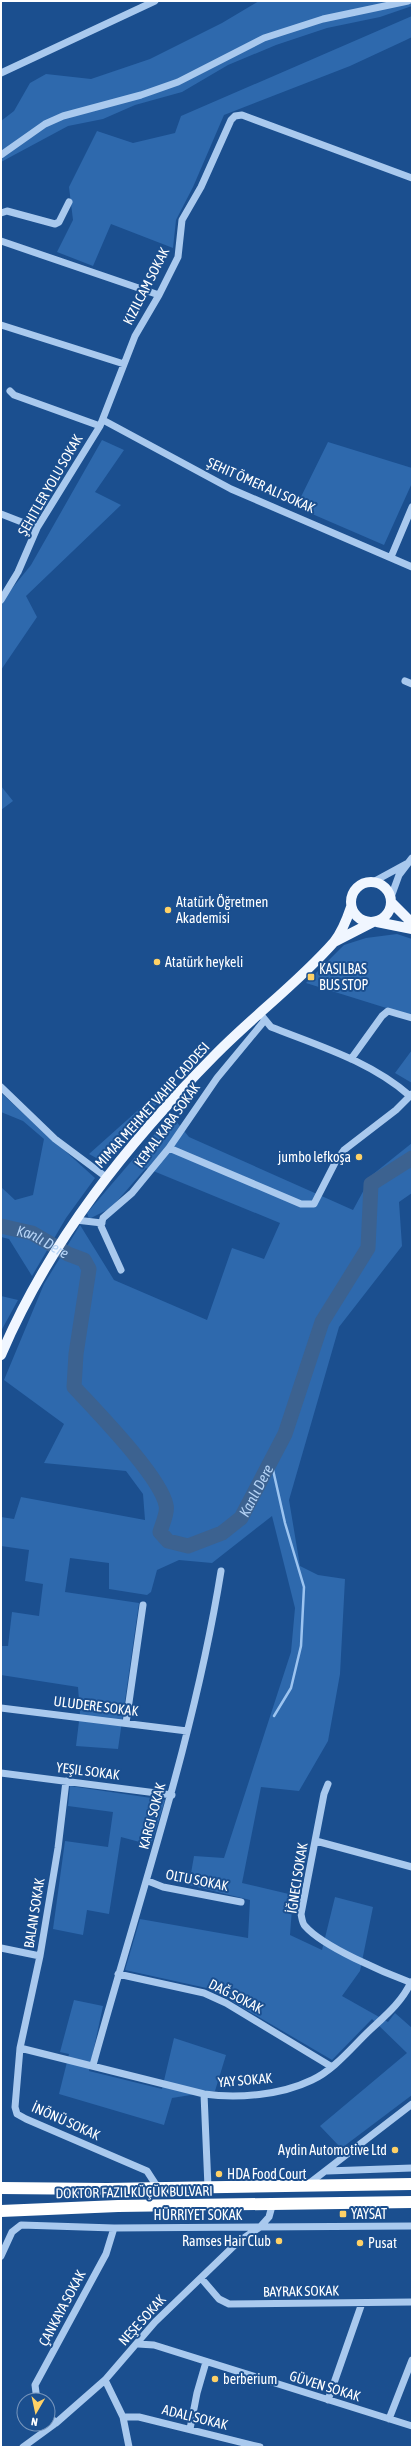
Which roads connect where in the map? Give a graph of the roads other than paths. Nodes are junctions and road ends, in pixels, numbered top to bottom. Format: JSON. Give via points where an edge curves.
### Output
{"nodes":[{"id":1,"x":155,"y":1,"type":"edge"},
{"id":2,"x":408,"y":1,"type":"edge"},
{"id":3,"x":1,"y":73,"type":"edge"},
{"id":4,"x":1,"y":155,"type":"edge"},
{"id":5,"x":412,"y":178,"type":"edge"},
{"id":6,"x":69,"y":202,"type":"dead end"},
{"id":7,"x":1,"y":213,"type":"edge"},
{"id":8,"x":1,"y":241,"type":"edge"},
{"id":9,"x":159,"y":295,"type":"junction"},
{"id":10,"x":1,"y":325,"type":"edge"},
{"id":11,"x":124,"y":364,"type":"junction"},
{"id":12,"x":10,"y":391,"type":"dead end"},
{"id":13,"x":101,"y":423,"type":"junction"},
{"id":14,"x":412,"y":506,"type":"edge"},
{"id":15,"x":1,"y":514,"type":"edge"},
{"id":16,"x":37,"y":528,"type":"junction"},
{"id":17,"x":391,"y":557,"type":"junction"},
{"id":18,"x":412,"y":567,"type":"edge"},
{"id":19,"x":1,"y":600,"type":"edge"},
{"id":20,"x":405,"y":681,"type":"dead end"},
{"id":21,"x":412,"y":684,"type":"edge"},
{"id":22,"x":409,"y":861,"type":"edge"},
{"id":23,"x":373,"y":882,"type":"junction"},
{"id":24,"x":391,"y":900,"type":"junction"},
{"id":25,"x":351,"y":907,"type":"junction"},
{"id":26,"x":375,"y":922,"type":"junction"},
{"id":27,"x":412,"y":923,"type":"edge"},
{"id":28,"x":412,"y":929,"type":"edge"},
{"id":29,"x":334,"y":942,"type":"junction"},
{"id":30,"x":262,"y":1016,"type":"junction"},
{"id":31,"x":412,"y":1018,"type":"edge"},
{"id":32,"x":351,"y":1059,"type":"junction"},
{"id":33,"x":1,"y":1086,"type":"edge"},
{"id":34,"x":411,"y":1095,"type":"edge"},
{"id":35,"x":169,"y":1148,"type":"junction"},
{"id":36,"x":106,"y":1177,"type":"junction"},
{"id":37,"x":76,"y":1220,"type":"junction"},
{"id":38,"x":102,"y":1224,"type":"junction"},
{"id":39,"x":121,"y":1270,"type":"dead end"},
{"id":40,"x":1,"y":1355,"type":"edge"},
{"id":41,"x":221,"y":1571,"type":"dead end"},
{"id":42,"x":143,"y":1605,"type":"dead end"},
{"id":43,"x":1,"y":1708,"type":"edge"},
{"id":44,"x":126,"y":1723,"type":"junction"},
{"id":45,"x":187,"y":1731,"type":"junction"},
{"id":46,"x":1,"y":1773,"type":"edge"},
{"id":47,"x":66,"y":1781,"type":"junction"},
{"id":48,"x":328,"y":1784,"type":"dead end"},
{"id":49,"x":172,"y":1795,"type":"junction"},
{"id":50,"x":316,"y":1840,"type":"junction"},
{"id":51,"x":412,"y":1867,"type":"edge"},
{"id":52,"x":148,"y":1881,"type":"junction"},
{"id":53,"x":241,"y":1902,"type":"dead end"},
{"id":54,"x":1,"y":1948,"type":"edge"},
{"id":55,"x":40,"y":1956,"type":"junction"},
{"id":56,"x":118,"y":1974,"type":"junction"},
{"id":57,"x":412,"y":1982,"type":"edge"},
{"id":58,"x":20,"y":2048,"type":"junction"},
{"id":59,"x":93,"y":2065,"type":"junction"},
{"id":60,"x":332,"y":2067,"type":"junction"},
{"id":61,"x":204,"y":2094,"type":"junction"},
{"id":62,"x":412,"y":2104,"type":"edge"},
{"id":63,"x":412,"y":2168,"type":"edge"},
{"id":64,"x":327,"y":2171,"type":"junction"},
{"id":65,"x":412,"y":2184,"type":"edge"},
{"id":66,"x":307,"y":2185,"type":"junction"},
{"id":67,"x":1,"y":2188,"type":"edge"},
{"id":68,"x":158,"y":2188,"type":"junction"},
{"id":69,"x":208,"y":2188,"type":"junction"},
{"id":70,"x":412,"y":2202,"type":"edge"},
{"id":71,"x":272,"y":2206,"type":"junction"},
{"id":72,"x":1,"y":2211,"type":"edge"},
{"id":73,"x":412,"y":2226,"type":"edge"},
{"id":74,"x":114,"y":2228,"type":"junction"},
{"id":75,"x":260,"y":2228,"type":"junction"},
{"id":76,"x":1,"y":2256,"type":"edge"},
{"id":77,"x":201,"y":2278,"type":"junction"},
{"id":78,"x":412,"y":2302,"type":"edge"},
{"id":79,"x":362,"y":2303,"type":"junction"},
{"id":80,"x":138,"y":2344,"type":"junction"},
{"id":81,"x":412,"y":2360,"type":"edge"},
{"id":82,"x":206,"y":2362,"type":"junction"},
{"id":83,"x":105,"y":2380,"type":"junction"},
{"id":84,"x":35,"y":2392,"type":"edge"},
{"id":85,"x":328,"y":2400,"type":"junction"},
{"id":86,"x":123,"y":2417,"type":"junction"},
{"id":87,"x":389,"y":2419,"type":"junction"},
{"id":88,"x":56,"y":2423,"type":"edge"},
{"id":89,"x":412,"y":2426,"type":"edge"},
{"id":90,"x":190,"y":2429,"type":"junction"},
{"id":91,"x":44,"y":2432,"type":"edge"},
{"id":92,"x":23,"y":2447,"type":"edge"},
{"id":93,"x":129,"y":2447,"type":"edge"},
{"id":94,"x":260,"y":2447,"type":"edge"}],
"edges":[{"from":1,"to":3,"type":"street"},
{"from":2,"to":4,"type":"street","via":[[323,19],[264,38],[178,82],[141,96],[63,116],[45,124]]},
{"from":5,"to":9,"type":"street","name":"ŞEHITLER YOLU SOKAK","via":[[242,115],[235,116],[201,188],[182,220],[178,257]]},
{"from":6,"to":7,"type":"street","via":[[59,222],[55,224],[7,211]]},
{"from":8,"to":9,"type":"street"},
{"from":9,"to":11,"type":"street","name":"ŞEHITLER YOLU SOKAK","via":[[135,336]]},
{"from":10,"to":11,"type":"street"},
{"from":11,"to":13,"type":"street","name":"ŞEHITLER YOLU SOKAK"},
{"from":12,"to":13,"type":"street","name":"ŞEHIT ÖMER ALI SOKAK","via":[[14,395]]},
{"from":13,"to":16,"type":"street","name":"ŞEHITLER YOLU SOKAK"},
{"from":13,"to":17,"type":"street","name":"ŞEHIT ÖMER ALI SOKAK","via":[[230,489]]},
{"from":14,"to":17,"type":"street"},
{"from":15,"to":16,"type":"street"},
{"from":16,"to":19,"type":"street","name":"ŞEHITLER YOLU SOKAK","via":[[18,572]]},
{"from":17,"to":18,"type":"street","name":"ŞEHIT ÖMER ALI SOKAK"},
{"from":20,"to":21,"type":"street"},
{"from":22,"to":23,"type":"street"},
{"from":22,"to":24,"type":"street"},
{"from":23,"to":24,"type":"main road","via":[[384,886]]},
{"from":23,"to":25,"type":"main road","via":[[356,888],[352,894]]},
{"from":24,"to":26,"type":"main road","via":[[387,914]]},
{"from":24,"to":27,"type":"main road"},
{"from":25,"to":26,"type":"main road","via":[[359,919]]},
{"from":25,"to":29,"type":"main road","name":"MIMAR MEHMET VAHIP CADDESI"},
{"from":26,"to":28,"type":"main road"},
{"from":26,"to":29,"type":"main road","name":"MIMAR MEHMET VAHIP CADDESI"},
{"from":29,"to":30,"type":"main road","name":"MIMAR MEHMET VAHIP CADDESI"},
{"from":30,"to":32,"type":"street","via":[[270,1027]]},
{"from":30,"to":35,"type":"street","name":"KEMAL KARA SOKAK"},
{"from":30,"to":36,"type":"main road","name":"MIMAR MEHMET VAHIP CADDESI","via":[[186,1086]]},
{"from":31,"to":32,"type":"street","via":[[388,1011]]},
{"from":32,"to":34,"type":"street","via":[[390,1079]]},
{"from":33,"to":36,"type":"street","via":[[54,1139]]},
{"from":34,"to":35,"type":"street","via":[[396,1110],[344,1150],[314,1204],[301,1204]]},
{"from":35,"to":38,"type":"street","name":"KEMAL KARA SOKAK","via":[[132,1193],[103,1218]]},
{"from":36,"to":37,"type":"main road","name":"MIMAR MEHMET VAHIP CADDESI"},
{"from":37,"to":38,"type":"street"},
{"from":37,"to":40,"type":"main road","name":"MIMAR MEHMET VAHIP CADDESI","via":[[17,1317]]},
{"from":38,"to":39,"type":"street"},
{"from":41,"to":45,"type":"street"},
{"from":42,"to":44,"type":"street"},
{"from":43,"to":44,"type":"street","name":"ULUDERE SOKAK"},
{"from":44,"to":45,"type":"street","name":"ULUDERE SOKAK"},
{"from":45,"to":49,"type":"street"},
{"from":46,"to":47,"type":"street","name":"YEŞIL SOKAK"},
{"from":47,"to":49,"type":"street","name":"YEŞIL SOKAK"},
{"from":47,"to":55,"type":"street","name":"BALAN SOKAK"},
{"from":48,"to":50,"type":"street","name":"İĞNECI SOKAK"},
{"from":49,"to":52,"type":"street"},
{"from":50,"to":51,"type":"street"},
{"from":50,"to":57,"type":"street","name":"İĞNECI SOKAK","via":[[301,1914],[303,1925],[313,1934],[371,1967]]},
{"from":52,"to":53,"type":"street","name":"OLTU SOKAK","via":[[163,1887]]},
{"from":52,"to":56,"type":"street"},
{"from":54,"to":55,"type":"street"},
{"from":55,"to":58,"type":"street","name":"BALAN SOKAK"},
{"from":56,"to":59,"type":"street"},
{"from":56,"to":60,"type":"street","name":"DAĞ SOKAK","via":[[204,1992]]},
{"from":57,"to":60,"type":"street","name":"YAY SOKAK","via":[[406,1993],[390,2010]]},
{"from":58,"to":59,"type":"street","name":"YAY SOKAK"},
{"from":58,"to":68,"type":"street","name":"İNÖNÜ SOKAK","via":[[15,2107],[17,2114],[147,2171]]},
{"from":59,"to":61,"type":"street","name":"YAY SOKAK"},
{"from":60,"to":61,"type":"street","name":"YAY SOKAK","via":[[313,2080],[285,2090],[240,2096]]},
{"from":61,"to":69,"type":"street"},
{"from":62,"to":64,"type":"street"},
{"from":63,"to":64,"type":"street"},
{"from":64,"to":66,"type":"street"},
{"from":65,"to":66,"type":"highway"},
{"from":66,"to":69,"type":"highway"},
{"from":67,"to":68,"type":"highway"},
{"from":68,"to":69,"type":"highway"},
{"from":70,"to":71,"type":"highway"},
{"from":71,"to":72,"type":"highway","via":[[118,2206]]},
{"from":71,"to":75,"type":"street","name":"NEŞE SOKAK","via":[[269,2217]]},
{"from":73,"to":75,"type":"street","name":"HÜRRIYET SOKAK"},
{"from":74,"to":75,"type":"street","name":"HÜRRIYET SOKAK"},
{"from":74,"to":76,"type":"street","name":"HÜRRIYET SOKAK","via":[[21,2225],[12,2232]]},
{"from":74,"to":84,"type":"street","name":"ÇANKAYA SOKAK","via":[[106,2254],[35,2385]]},
{"from":75,"to":77,"type":"street","name":"NEŞE SOKAK","via":[[238,2242]]},
{"from":77,"to":79,"type":"street","name":"BAYRAK SOKAK","via":[[219,2299],[229,2304]]},
{"from":77,"to":80,"type":"street","name":"NEŞE SOKAK","via":[[155,2322]]},
{"from":78,"to":79,"type":"street","name":"BAYRAK SOKAK"},
{"from":79,"to":85,"type":"street"},
{"from":80,"to":82,"type":"street","name":"GÜVEN SOKAK","via":[[154,2345]]},
{"from":80,"to":83,"type":"street","name":"NEŞE SOKAK"},
{"from":81,"to":87,"type":"street"},
{"from":82,"to":85,"type":"street","name":"GÜVEN SOKAK"},
{"from":82,"to":90,"type":"street"},
{"from":83,"to":86,"type":"street"},
{"from":83,"to":88,"type":"street","name":"NEŞE SOKAK"},
{"from":85,"to":87,"type":"street","name":"GÜVEN SOKAK"},
{"from":86,"to":90,"type":"street","via":[[139,2417]]},
{"from":86,"to":93,"type":"street"},
{"from":87,"to":89,"type":"street","name":"GÜVEN SOKAK"},
{"from":90,"to":94,"type":"street"},
{"from":91,"to":92,"type":"street","name":"NEŞE SOKAK"}]}
